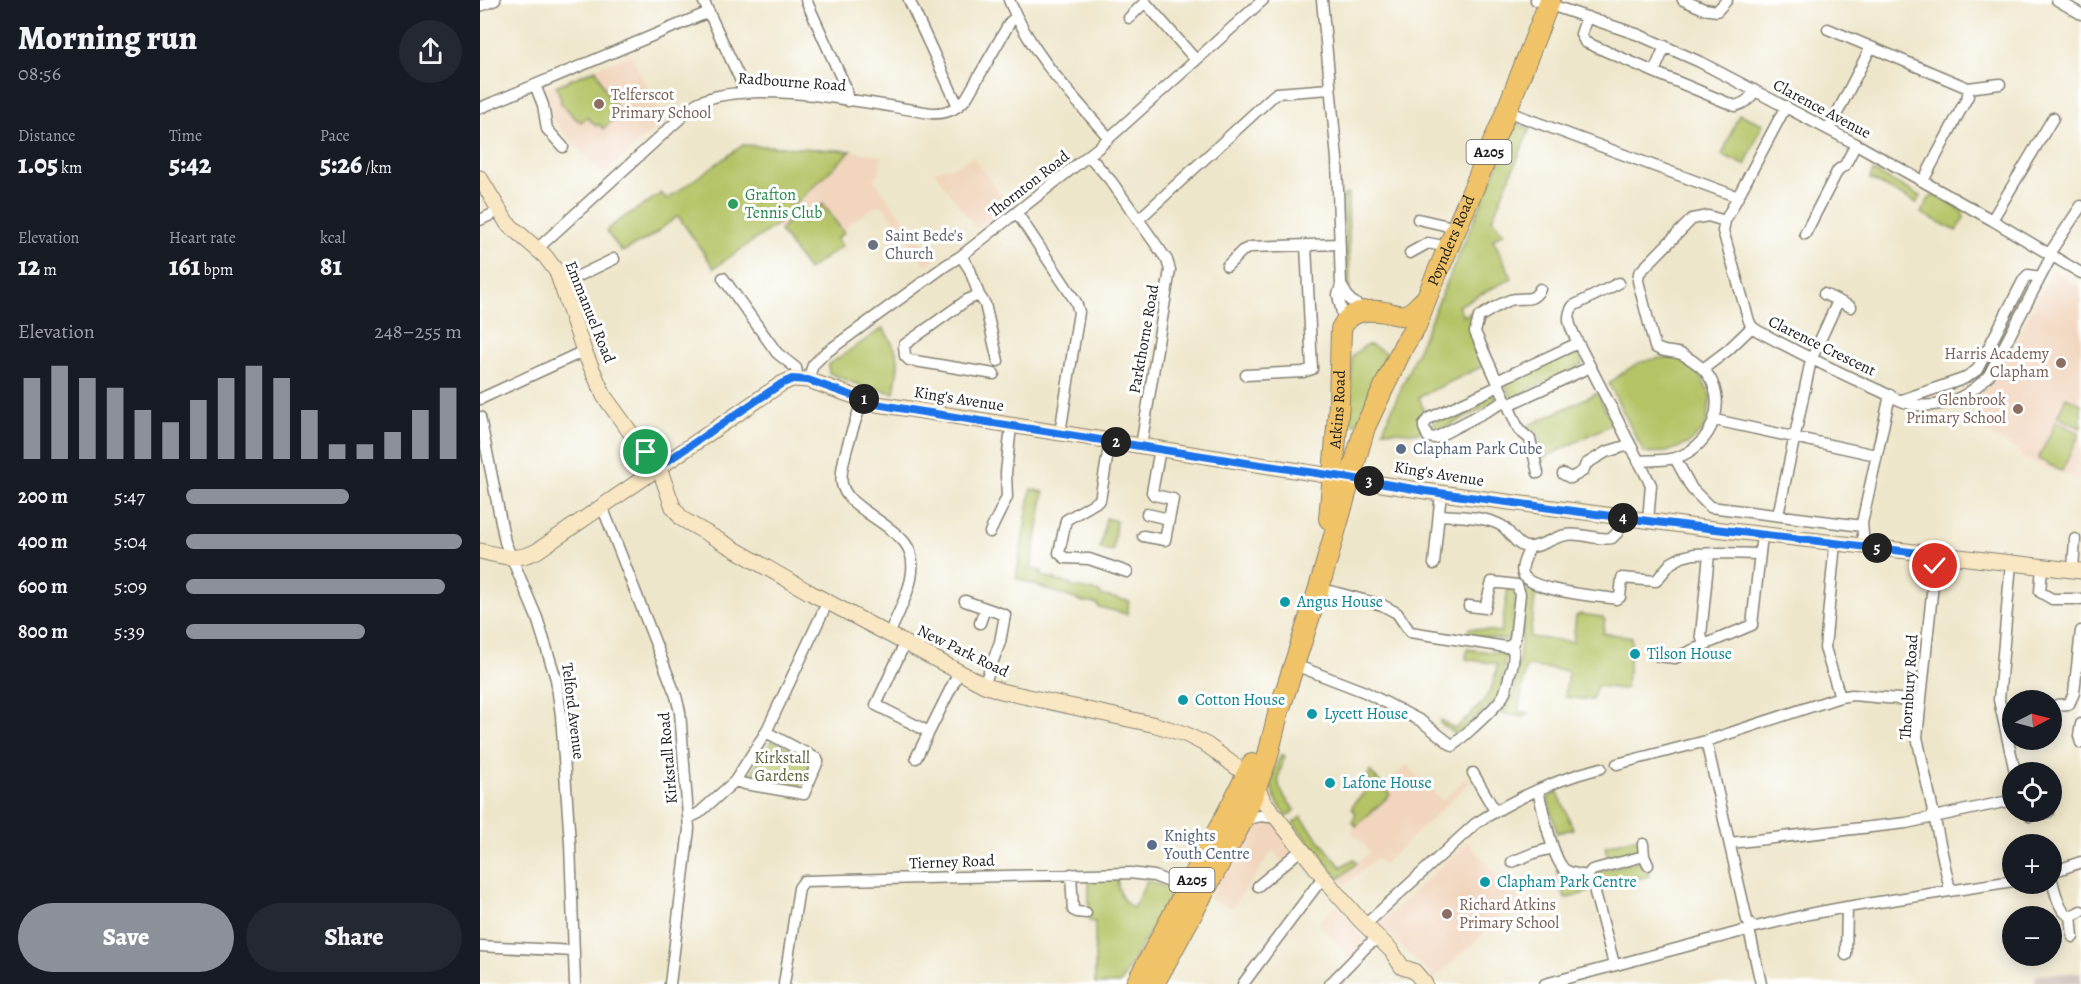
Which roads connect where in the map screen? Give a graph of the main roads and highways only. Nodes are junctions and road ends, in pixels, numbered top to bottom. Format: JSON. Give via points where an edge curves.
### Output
{"nodes":[{"id":1,"x":1545,"y":1,"type":"edge"},
{"id":2,"x":480,"y":178,"type":"edge"},
{"id":3,"x":1426,"y":299,"type":"junction"},
{"id":4,"x":1375,"y":311,"type":"junction"},
{"id":5,"x":1404,"y":345,"type":"junction"},
{"id":6,"x":657,"y":468,"type":"junction"},
{"id":7,"x":1342,"y":477,"type":"junction"},
{"id":8,"x":480,"y":551,"type":"edge"},
{"id":9,"x":2077,"y":570,"type":"edge"},
{"id":10,"x":1254,"y":781,"type":"junction"},
{"id":11,"x":1194,"y":892,"type":"junction"},
{"id":12,"x":1136,"y":984,"type":"edge"},
{"id":13,"x":1154,"y":984,"type":"edge"},
{"id":14,"x":1425,"y":984,"type":"edge"}],
"edges":[{"from":1,"to":3,"type":"highway","name":"Poynders Road","number":"A205","via":[[1506,111]]},
{"from":2,"to":6,"type":"main road","name":"Emmanuel Road","via":[[513,230],[554,266],[584,351],[608,402]]},
{"from":3,"to":4,"type":"highway","via":[[1415,312],[1402,316]]},
{"from":3,"to":5,"type":"highway","name":"Poynders Road","number":"A205"},
{"from":4,"to":5,"type":"highway","via":[[1395,320]]},
{"from":4,"to":7,"type":"highway","name":"Atkins Road","number":"A205","via":[[1356,312],[1341,329]]},
{"from":5,"to":7,"type":"highway","name":"Poynders Road","number":"A205"},
{"from":6,"to":7,"type":"main road","name":"King's Avenue","via":[[781,384],[803,379],[891,406]]},
{"from":6,"to":8,"type":"main road","via":[[525,557]]},
{"from":6,"to":10,"type":"main road","name":"New Park Road","via":[[682,519],[959,672],[1001,691],[1178,731],[1200,741]]},
{"from":7,"to":9,"type":"main road","name":"King's Avenue","via":[[1648,521]]},
{"from":7,"to":10,"type":"highway","name":"Atkins Road","number":"A205","via":[[1340,518],[1267,759]]},
{"from":10,"to":11,"type":"highway","number":"A205"},
{"from":10,"to":11,"type":"highway","number":"A205","via":[[1243,820]]},
{"from":10,"to":14,"type":"main road","name":"New Park Road","via":[[1261,797],[1323,877],[1402,967],[1414,971]]},
{"from":11,"to":12,"type":"highway","number":"A205"},
{"from":11,"to":13,"type":"highway","number":"A205"}]}
